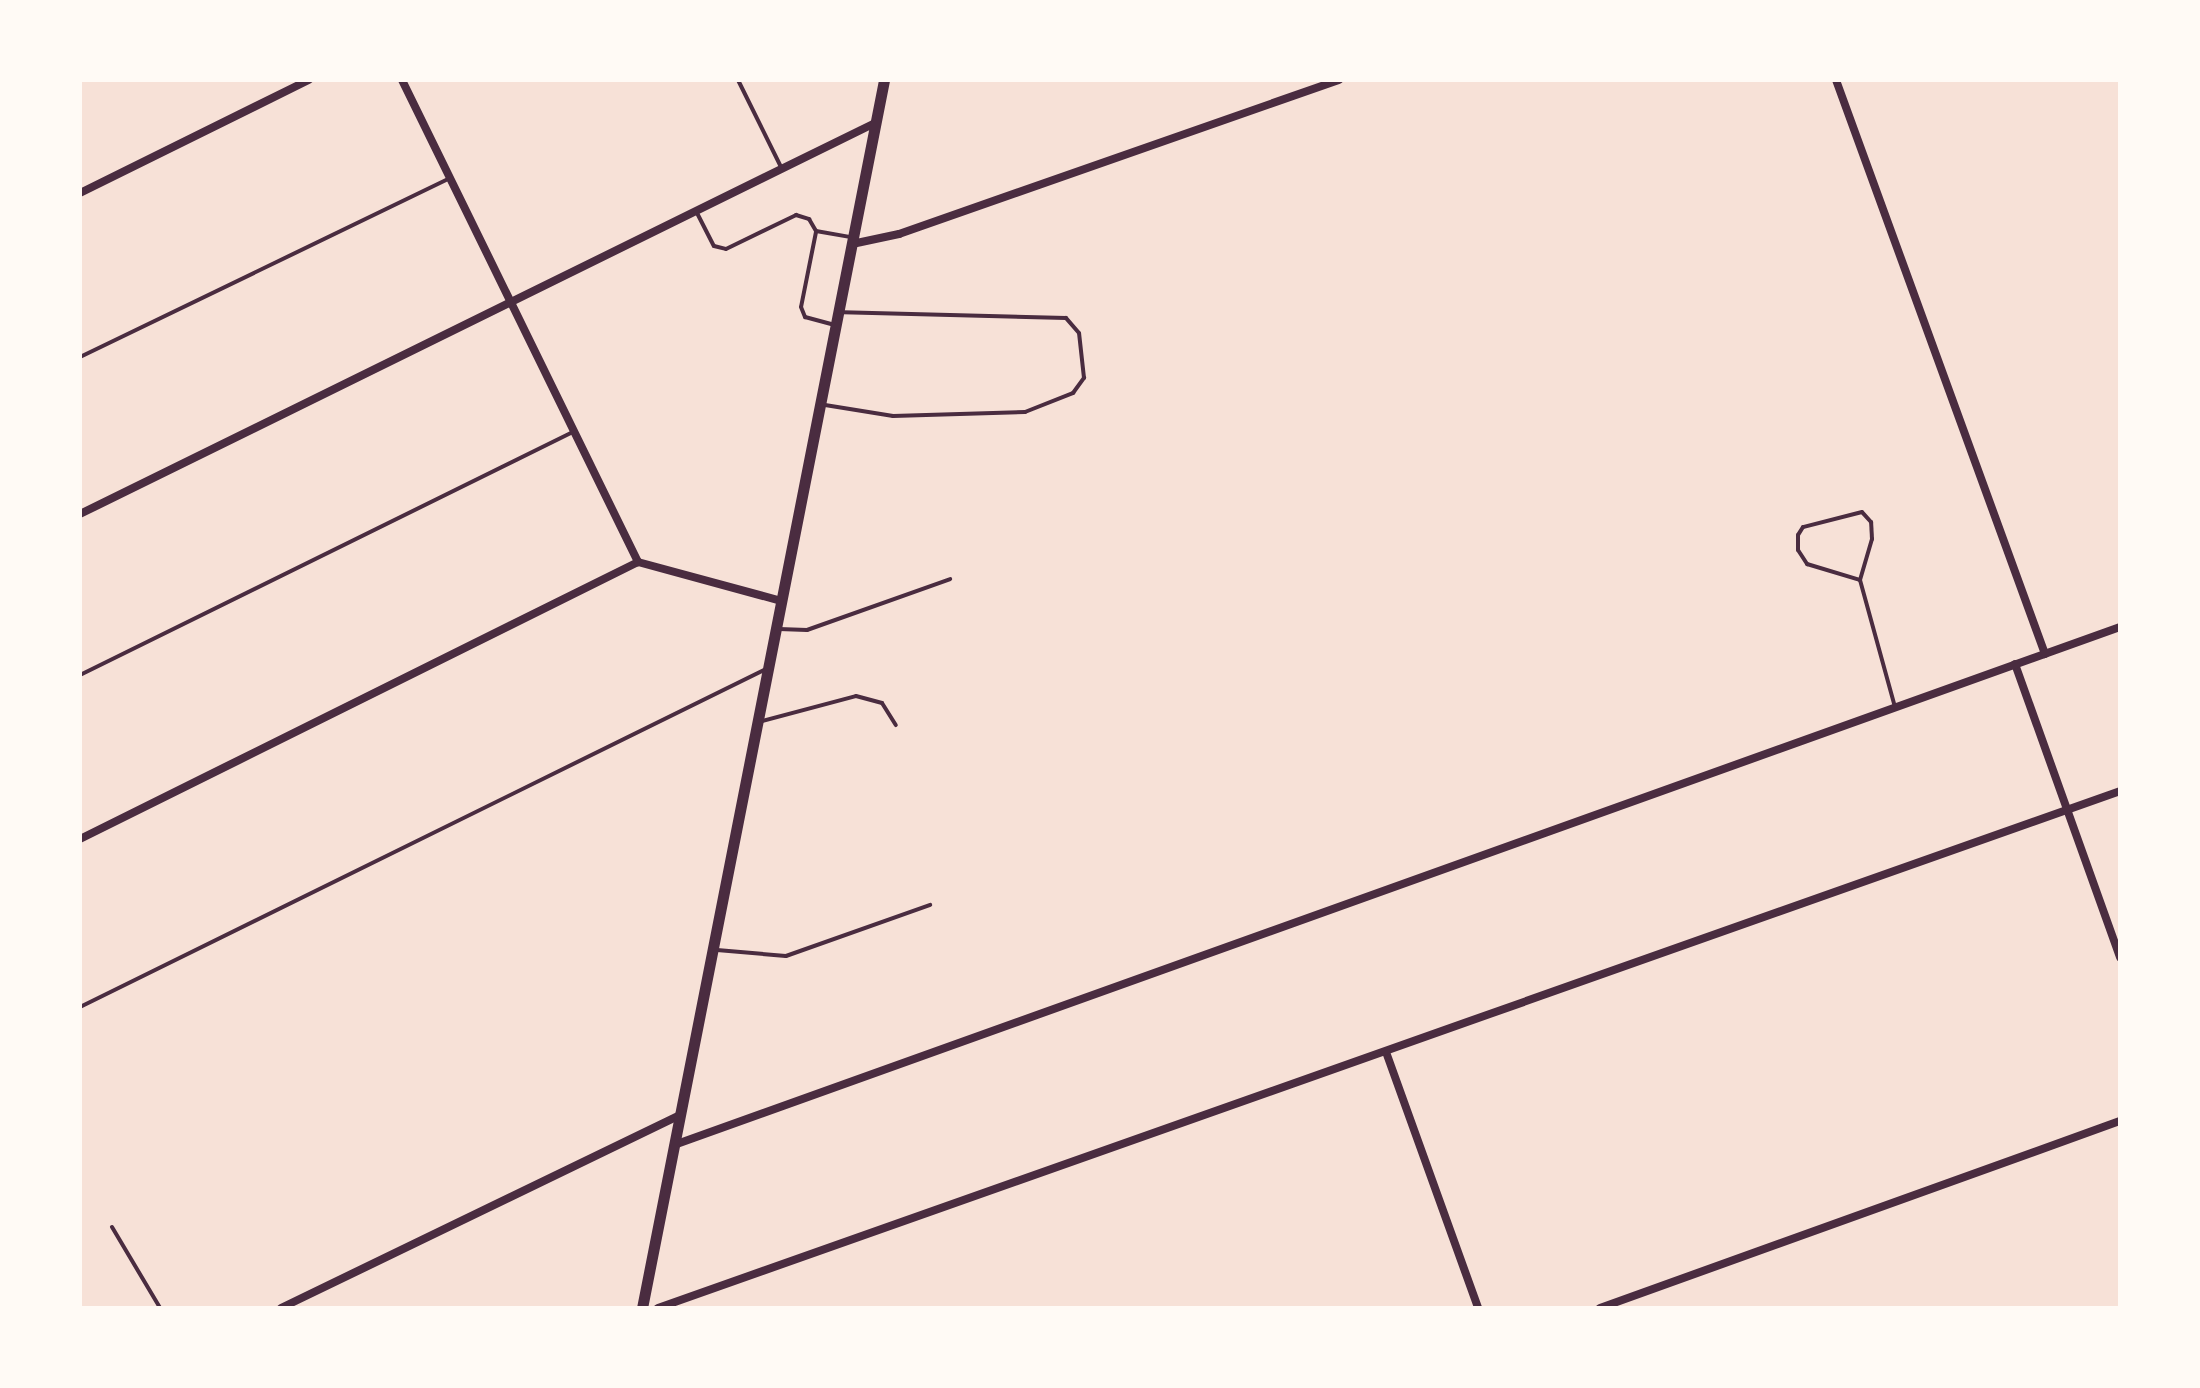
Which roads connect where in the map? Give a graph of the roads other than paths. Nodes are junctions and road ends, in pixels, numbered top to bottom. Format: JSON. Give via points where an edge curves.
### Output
{"nodes":[{"id":1,"x":310,"y":80,"type":"edge"},
{"id":2,"x":402,"y":80,"type":"edge"},
{"id":3,"x":738,"y":80,"type":"edge"},
{"id":4,"x":884,"y":80,"type":"edge"},
{"id":5,"x":1338,"y":80,"type":"edge"},
{"id":6,"x":1836,"y":80,"type":"edge"},
{"id":7,"x":876,"y":122,"type":"junction"},
{"id":8,"x":782,"y":169,"type":"junction"},
{"id":9,"x":449,"y":178,"type":"junction"},
{"id":10,"x":80,"y":193,"type":"edge"},
{"id":11,"x":696,"y":211,"type":"junction"},
{"id":12,"x":816,"y":231,"type":"junction"},
{"id":13,"x":853,"y":241,"type":"junction"},
{"id":14,"x":510,"y":303,"type":"junction"},
{"id":15,"x":839,"y":311,"type":"junction"},
{"id":16,"x":836,"y":325,"type":"junction"},
{"id":17,"x":80,"y":357,"type":"edge"},
{"id":18,"x":820,"y":404,"type":"junction"},
{"id":19,"x":573,"y":432,"type":"junction"},
{"id":20,"x":80,"y":514,"type":"edge"},
{"id":21,"x":638,"y":562,"type":"junction"},
{"id":22,"x":950,"y":579,"type":"dead end"},
{"id":23,"x":1860,"y":580,"type":"junction"},
{"id":24,"x":782,"y":601,"type":"junction"},
{"id":25,"x":2120,"y":627,"type":"edge"},
{"id":26,"x":776,"y":629,"type":"junction"},
{"id":27,"x":2045,"y":654,"type":"junction"},
{"id":28,"x":2015,"y":664,"type":"junction"},
{"id":29,"x":768,"y":668,"type":"junction"},
{"id":30,"x":80,"y":675,"type":"edge"},
{"id":31,"x":1895,"y":707,"type":"junction"},
{"id":32,"x":758,"y":722,"type":"junction"},
{"id":33,"x":896,"y":724,"type":"dead end"},
{"id":34,"x":2120,"y":791,"type":"edge"},
{"id":35,"x":2067,"y":810,"type":"junction"},
{"id":36,"x":80,"y":839,"type":"edge"},
{"id":37,"x":930,"y":905,"type":"dead end"},
{"id":38,"x":713,"y":950,"type":"junction"},
{"id":39,"x":2120,"y":958,"type":"edge"},
{"id":40,"x":80,"y":1007,"type":"edge"},
{"id":41,"x":1386,"y":1052,"type":"junction"},
{"id":42,"x":680,"y":1114,"type":"junction"},
{"id":43,"x":2120,"y":1121,"type":"edge"},
{"id":44,"x":674,"y":1145,"type":"junction"},
{"id":45,"x":112,"y":1227,"type":"dead end"},
{"id":46,"x":160,"y":1308,"type":"edge"},
{"id":47,"x":281,"y":1308,"type":"edge"},
{"id":48,"x":642,"y":1308,"type":"edge"},
{"id":49,"x":658,"y":1308,"type":"edge"},
{"id":50,"x":1478,"y":1308,"type":"edge"},
{"id":51,"x":1600,"y":1308,"type":"edge"}],
"edges":[{"from":1,"to":10,"type":"street"},
{"from":2,"to":9,"type":"street"},
{"from":3,"to":8,"type":"lane"},
{"from":4,"to":7,"type":"main road"},
{"from":5,"to":13,"type":"street","via":[[898,234]]},
{"from":6,"to":27,"type":"street"},
{"from":7,"to":8,"type":"street"},
{"from":7,"to":13,"type":"main road"},
{"from":8,"to":11,"type":"street"},
{"from":9,"to":14,"type":"street"},
{"from":9,"to":17,"type":"lane"},
{"from":11,"to":12,"type":"lane","via":[[714,246],[726,249],[796,216],[809,219]]},
{"from":11,"to":14,"type":"street"},
{"from":12,"to":13,"type":"lane"},
{"from":12,"to":16,"type":"lane","via":[[801,307],[805,317]]},
{"from":13,"to":15,"type":"main road"},
{"from":14,"to":19,"type":"street"},
{"from":14,"to":20,"type":"street"},
{"from":15,"to":16,"type":"main road"},
{"from":15,"to":18,"type":"lane","via":[[1066,318],[1080,333],[1084,378],[1073,393],[1025,412],[893,416]]},
{"from":16,"to":18,"type":"main road"},
{"from":18,"to":24,"type":"main road"},
{"from":19,"to":21,"type":"street"},
{"from":19,"to":30,"type":"lane"},
{"from":21,"to":24,"type":"street"},
{"from":21,"to":36,"type":"street"},
{"from":22,"to":26,"type":"lane","via":[[808,630]]},
{"from":23,"to":23,"type":"lane","via":[[1807,564],[1798,535],[1862,512],[1872,539]]},
{"from":23,"to":31,"type":"lane"},
{"from":24,"to":26,"type":"main road"},
{"from":25,"to":27,"type":"street"},
{"from":26,"to":29,"type":"main road"},
{"from":27,"to":28,"type":"street"},
{"from":28,"to":31,"type":"street"},
{"from":28,"to":35,"type":"street"},
{"from":29,"to":32,"type":"main road"},
{"from":29,"to":40,"type":"lane"},
{"from":31,"to":44,"type":"street"},
{"from":32,"to":33,"type":"lane","via":[[856,696],[882,703]]},
{"from":32,"to":38,"type":"main road"},
{"from":34,"to":35,"type":"street"},
{"from":35,"to":39,"type":"street"},
{"from":35,"to":41,"type":"street"},
{"from":37,"to":38,"type":"lane","via":[[786,956]]},
{"from":38,"to":42,"type":"main road"},
{"from":41,"to":49,"type":"street"},
{"from":41,"to":50,"type":"street"},
{"from":42,"to":44,"type":"main road"},
{"from":42,"to":47,"type":"street"},
{"from":43,"to":51,"type":"street"},
{"from":44,"to":48,"type":"main road"},
{"from":45,"to":46,"type":"lane"}]}
